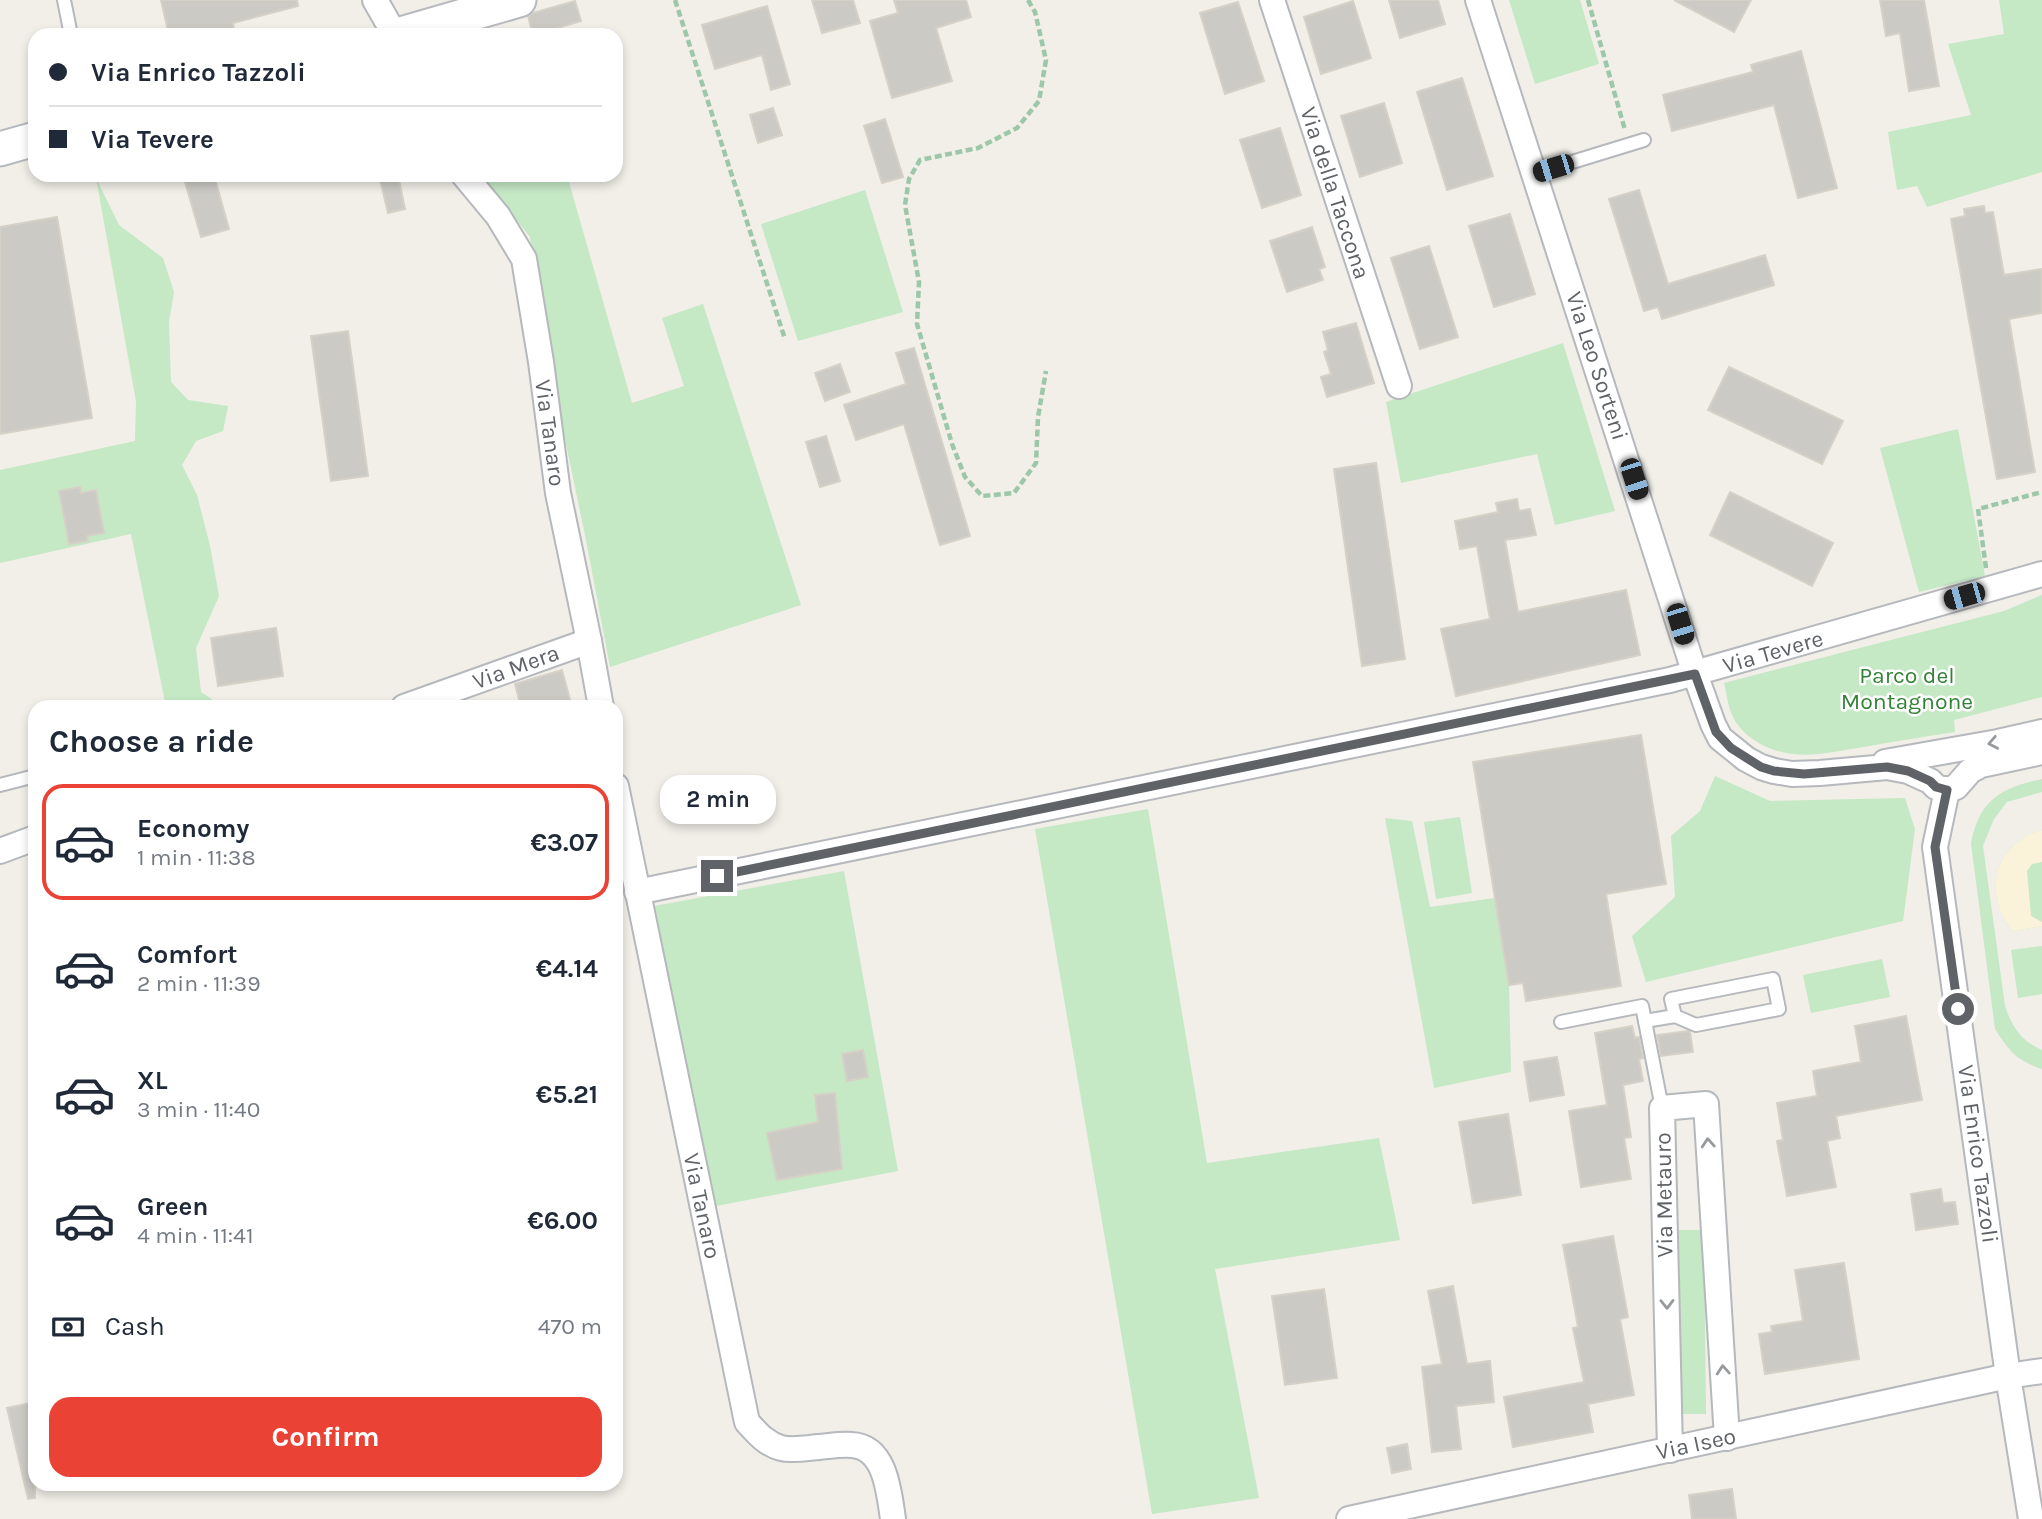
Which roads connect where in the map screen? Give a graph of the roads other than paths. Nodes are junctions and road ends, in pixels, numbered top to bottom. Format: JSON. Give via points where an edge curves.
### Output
{"nodes":[{"id":1,"x":64,"y":0,"type":"edge"},
{"id":2,"x":376,"y":0,"type":"edge"},
{"id":3,"x":1272,"y":0,"type":"edge"},
{"id":4,"x":1478,"y":0,"type":"edge"},
{"id":5,"x":509,"y":1,"type":"edge"},
{"id":6,"x":70,"y":28,"type":"edge"},
{"id":7,"x":392,"y":28,"type":"edge"},
{"id":8,"x":419,"y":28,"type":"edge"},
{"id":9,"x":1644,"y":140,"type":"dead end"},
{"id":10,"x":28,"y":141,"type":"edge"},
{"id":11,"x":0,"y":149,"type":"edge"},
{"id":12,"x":1533,"y":174,"type":"junction"},
{"id":13,"x":470,"y":182,"type":"edge"},
{"id":14,"x":1399,"y":386,"type":"dead end"},
{"id":15,"x":2042,"y":574,"type":"edge"},
{"id":16,"x":589,"y":640,"type":"junction"},
{"id":17,"x":1695,"y":674,"type":"junction"},
{"id":18,"x":439,"y":700,"type":"edge"},
{"id":19,"x":600,"y":700,"type":"edge"},
{"id":20,"x":2042,"y":732,"type":"edge"},
{"id":21,"x":1943,"y":752,"type":"junction"},
{"id":22,"x":2042,"y":752,"type":"edge"},
{"id":23,"x":1864,"y":768,"type":"junction"},
{"id":24,"x":28,"y":778,"type":"edge"},
{"id":25,"x":1947,"y":783,"type":"junction"},
{"id":26,"x":0,"y":785,"type":"edge"},
{"id":27,"x":623,"y":821,"type":"edge"},
{"id":28,"x":28,"y":841,"type":"edge"},
{"id":29,"x":0,"y":851,"type":"edge"},
{"id":30,"x":637,"y":892,"type":"junction"},
{"id":31,"x":1675,"y":1016,"type":"junction"},
{"id":32,"x":1645,"y":1021,"type":"junction"},
{"id":33,"x":1561,"y":1022,"type":"dead end"},
{"id":34,"x":1662,"y":1108,"type":"junction"},
{"id":35,"x":2042,"y":1371,"type":"edge"},
{"id":36,"x":2008,"y":1376,"type":"junction"},
{"id":37,"x":1727,"y":1438,"type":"junction"},
{"id":38,"x":1670,"y":1450,"type":"junction"},
{"id":39,"x":893,"y":1519,"type":"edge"},
{"id":40,"x":1349,"y":1519,"type":"edge"},
{"id":41,"x":2031,"y":1519,"type":"edge"}],
"edges":[{"from":1,"to":6,"type":"lane"},
{"from":2,"to":7,"type":"street"},
{"from":3,"to":14,"type":"street","name":"Via della Taccona"},
{"from":4,"to":12,"type":"street","name":"Via Leo Sorteni"},
{"from":5,"to":8,"type":"main road"},
{"from":9,"to":12,"type":"lane"},
{"from":10,"to":11,"type":"main road"},
{"from":12,"to":17,"type":"street","name":"Via Leo Sorteni"},
{"from":13,"to":16,"type":"street","name":"Via Tanaro","via":[[524,259],[558,493]]},
{"from":15,"to":17,"type":"street","name":"Via Tevere"},
{"from":16,"to":18,"type":"street","name":"Via Mera"},
{"from":16,"to":19,"type":"street","name":"Via Tanaro"},
{"from":17,"to":23,"type":"street","name":"Via Leo Sorteni","via":[[1716,732],[1746,759],[1792,774]]},
{"from":17,"to":30,"type":"street","name":"Via Tevere"},
{"from":20,"to":21,"type":"street","one_way":true},
{"from":21,"to":23,"type":"street"},
{"from":21,"to":25,"type":"street","name":"Via Enrico Tazzoli","via":[[1930,762],[1928,773]]},
{"from":22,"to":25,"type":"street","via":[[1981,765]]},
{"from":23,"to":25,"type":"street","via":[[1897,768]]},
{"from":24,"to":26,"type":"lane"},
{"from":25,"to":36,"type":"street","name":"Via Enrico Tazzoli","via":[[1935,847]]},
{"from":27,"to":30,"type":"street","name":"Via Tanaro"},
{"from":28,"to":29,"type":"street"},
{"from":30,"to":39,"type":"street","name":"Via Tanaro","via":[[747,1422],[763,1440],[781,1448],[854,1444],[873,1453],[883,1469]]},
{"from":31,"to":31,"type":"lane","via":[[1671,999],[1773,979],[1779,1009],[1696,1025]]},
{"from":31,"to":32,"type":"lane"},
{"from":32,"to":33,"type":"lane","via":[[1642,1006]]},
{"from":32,"to":34,"type":"lane"},
{"from":37,"to":34,"type":"street","name":"Via Metauro","one_way":true,"via":[[1706,1104]]},
{"from":34,"to":38,"type":"street","name":"Via Metauro","one_way":true},
{"from":35,"to":36,"type":"street","name":"Via Iseo"},
{"from":36,"to":37,"type":"street","name":"Via Iseo"},
{"from":36,"to":41,"type":"street","name":"Via Enrico Tazzoli"},
{"from":37,"to":38,"type":"street","name":"Via Iseo"},
{"from":38,"to":40,"type":"street","name":"Via Iseo"}]}
